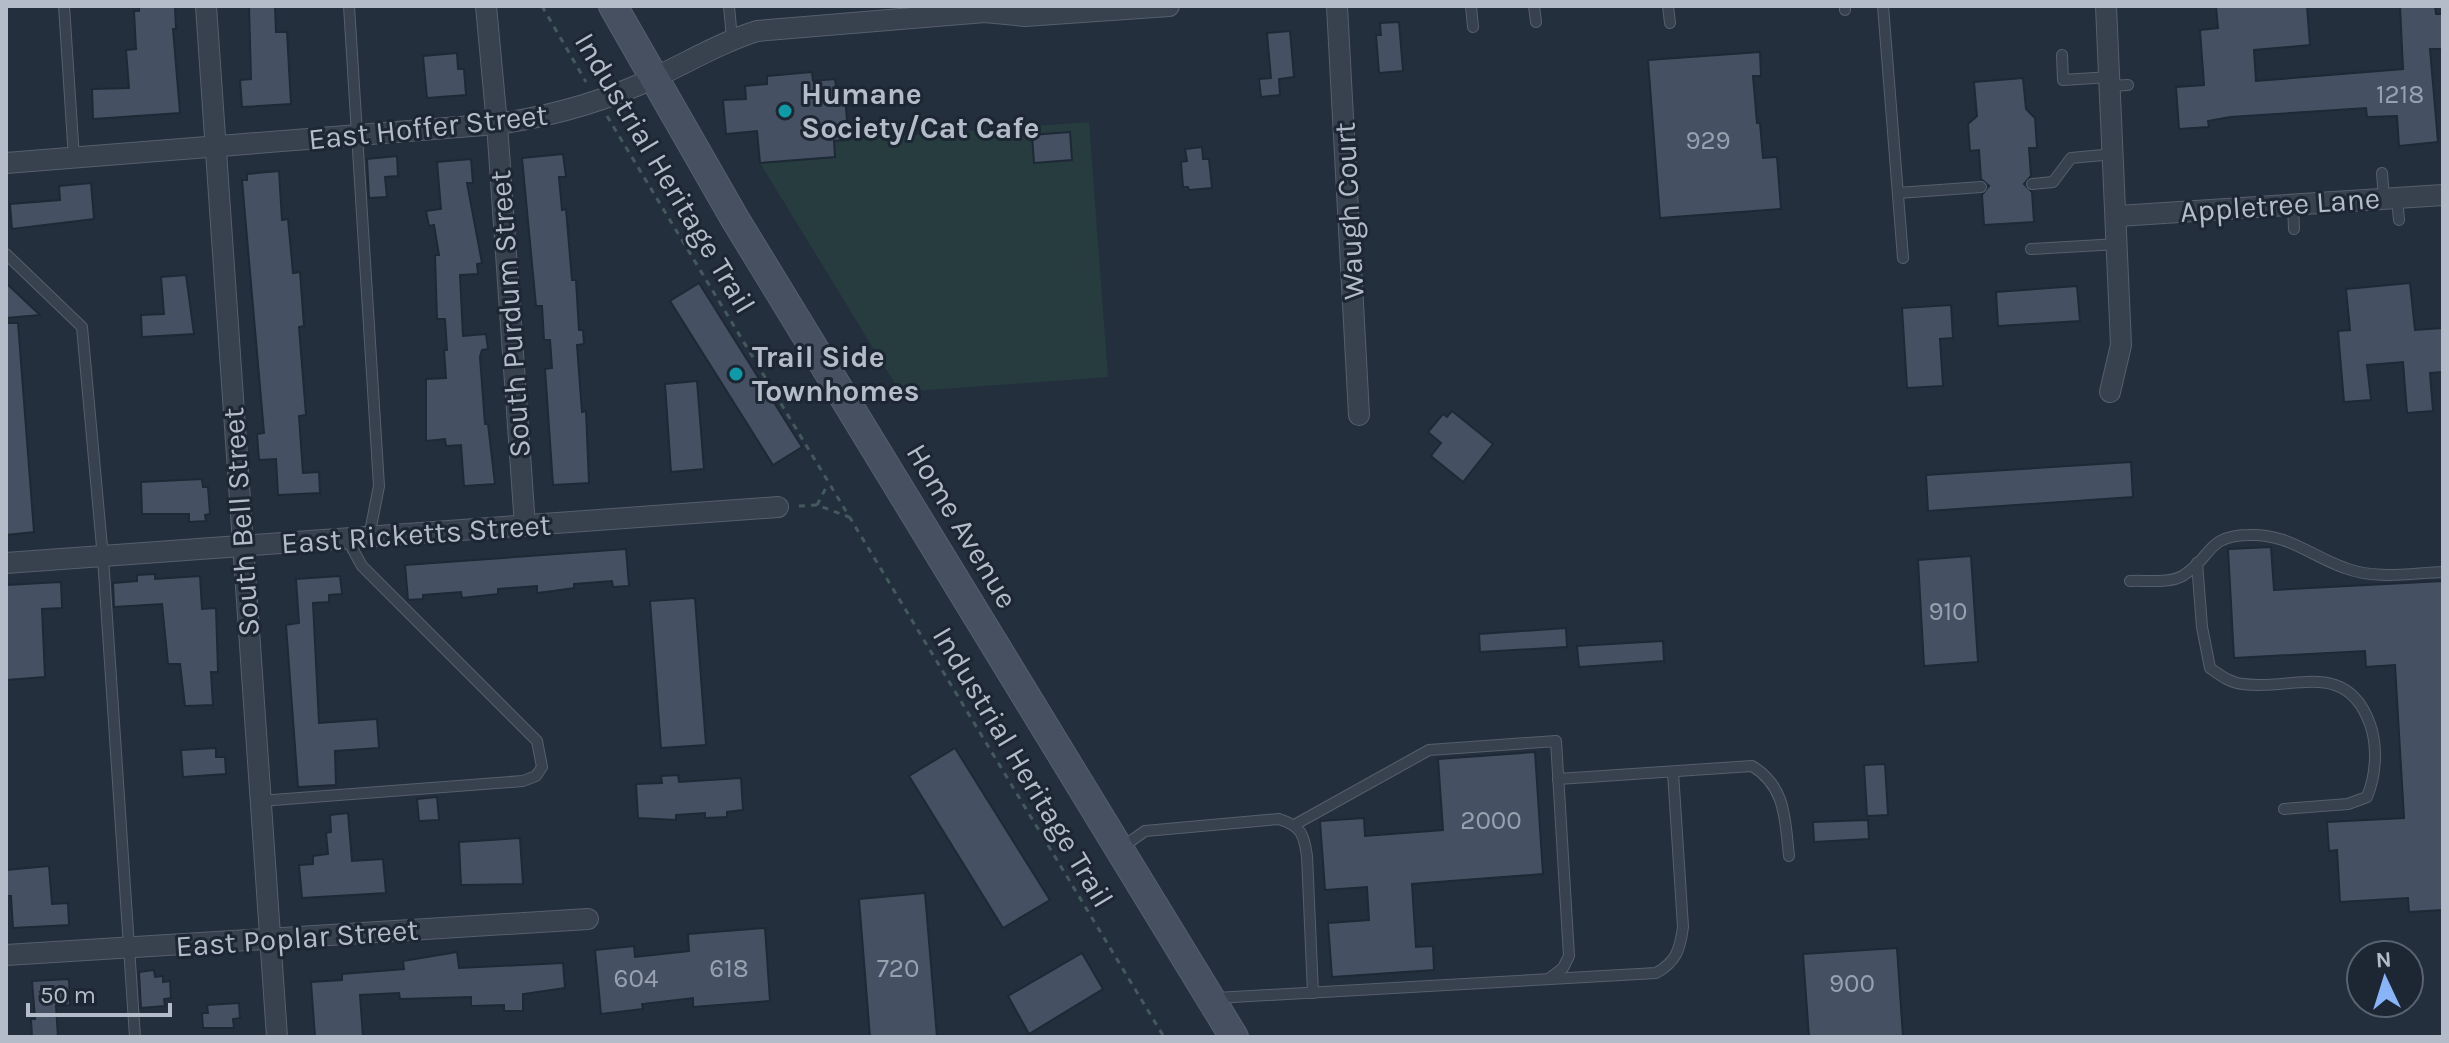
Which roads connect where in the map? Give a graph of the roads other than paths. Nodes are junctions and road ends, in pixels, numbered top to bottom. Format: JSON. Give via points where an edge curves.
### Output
{"nodes":[{"id":1,"x":64,"y":6,"type":"edge"},
{"id":2,"x":206,"y":6,"type":"edge"},
{"id":3,"x":349,"y":6,"type":"edge"},
{"id":4,"x":486,"y":6,"type":"edge"},
{"id":5,"x":613,"y":6,"type":"edge"},
{"id":6,"x":729,"y":6,"type":"edge"},
{"id":7,"x":1169,"y":6,"type":"edge"},
{"id":8,"x":1337,"y":6,"type":"edge"},
{"id":9,"x":1471,"y":6,"type":"edge"},
{"id":10,"x":1534,"y":6,"type":"edge"},
{"id":11,"x":1668,"y":6,"type":"edge"},
{"id":12,"x":1883,"y":6,"type":"edge"},
{"id":13,"x":2106,"y":6,"type":"edge"},
{"id":14,"x":1093,"y":9,"type":"edge"},
{"id":15,"x":1536,"y":22,"type":"dead end"},
{"id":16,"x":1670,"y":23,"type":"dead end"},
{"id":17,"x":1473,"y":27,"type":"dead end"},
{"id":18,"x":732,"y":39,"type":"junction"},
{"id":19,"x":2062,"y":55,"type":"dead end"},
{"id":20,"x":654,"y":79,"type":"junction"},
{"id":21,"x":2116,"y":83,"type":"junction"},
{"id":22,"x":497,"y":124,"type":"junction"},
{"id":23,"x":357,"y":136,"type":"junction"},
{"id":24,"x":214,"y":146,"type":"junction"},
{"id":25,"x":2114,"y":154,"type":"junction"},
{"id":26,"x":74,"y":158,"type":"junction"},
{"id":27,"x":6,"y":163,"type":"edge"},
{"id":28,"x":2382,"y":173,"type":"dead end"},
{"id":29,"x":2032,"y":184,"type":"dead end"},
{"id":30,"x":1981,"y":187,"type":"dead end"},
{"id":31,"x":1898,"y":193,"type":"junction"},
{"id":32,"x":2443,"y":195,"type":"edge"},
{"id":33,"x":2390,"y":198,"type":"junction"},
{"id":34,"x":2293,"y":204,"type":"junction"},
{"id":35,"x":2118,"y":216,"type":"junction"},
{"id":36,"x":2399,"y":220,"type":"dead end"},
{"id":37,"x":2294,"y":229,"type":"dead end"},
{"id":38,"x":2118,"y":244,"type":"junction"},
{"id":39,"x":2031,"y":249,"type":"dead end"},
{"id":40,"x":6,"y":254,"type":"edge"},
{"id":41,"x":1903,"y":258,"type":"dead end"},
{"id":42,"x":2110,"y":392,"type":"dead end"},
{"id":43,"x":1359,"y":415,"type":"dead end"},
{"id":44,"x":778,"y":507,"type":"road end"},
{"id":45,"x":525,"y":526,"type":"junction"},
{"id":46,"x":369,"y":537,"type":"junction"},
{"id":47,"x":347,"y":539,"type":"junction"},
{"id":48,"x":242,"y":547,"type":"junction"},
{"id":49,"x":103,"y":558,"type":"junction"},
{"id":50,"x":6,"y":563,"type":"edge"},
{"id":51,"x":2197,"y":563,"type":"junction"},
{"id":52,"x":2443,"y":572,"type":"edge"},
{"id":53,"x":2130,"y":581,"type":"dead end"},
{"id":54,"x":1673,"y":772,"type":"junction"},
{"id":55,"x":1558,"y":779,"type":"junction"},
{"id":56,"x":260,"y":801,"type":"junction"},
{"id":57,"x":2284,"y":809,"type":"dead end"},
{"id":58,"x":1296,"y":824,"type":"junction"},
{"id":59,"x":1120,"y":850,"type":"junction"},
{"id":60,"x":1789,"y":856,"type":"dead end"},
{"id":61,"x":588,"y":919,"type":"dead end"},
{"id":62,"x":271,"y":941,"type":"junction"},
{"id":63,"x":128,"y":948,"type":"junction"},
{"id":64,"x":6,"y":955,"type":"edge"},
{"id":65,"x":1548,"y":979,"type":"junction"},
{"id":66,"x":1313,"y":993,"type":"junction"},
{"id":67,"x":1210,"y":999,"type":"junction"},
{"id":68,"x":135,"y":1037,"type":"edge"},
{"id":69,"x":277,"y":1037,"type":"edge"},
{"id":70,"x":1234,"y":1037,"type":"edge"}],
"edges":[{"from":1,"to":26,"type":"lane"},
{"from":2,"to":24,"type":"street","name":"South Bell Street"},
{"from":3,"to":23,"type":"lane"},
{"from":4,"to":22,"type":"street","name":"South Purdum Street"},
{"from":5,"to":20,"type":"main road","name":"Home Avenue"},
{"from":6,"to":18,"type":"lane"},
{"from":7,"to":14,"type":"street","name":"East Hoffer Street"},
{"from":8,"to":43,"type":"street","name":"Waugh Court"},
{"from":9,"to":17,"type":"lane"},
{"from":10,"to":15,"type":"lane"},
{"from":11,"to":16,"type":"lane"},
{"from":12,"to":31,"type":"lane"},
{"from":13,"to":21,"type":"street"},
{"from":14,"to":18,"type":"street","name":"East Hoffer Street","via":[[1025,16],[985,12],[757,31]]},
{"from":18,"to":20,"type":"street","name":"East Hoffer Street"},
{"from":19,"to":21,"type":"lane","via":[[2063,80]]},
{"from":20,"to":22,"type":"street","name":"East Hoffer Street","via":[[553,116]]},
{"from":20,"to":59,"type":"main road","name":"Home Avenue"},
{"from":21,"to":25,"type":"street"},
{"from":22,"to":23,"type":"street","name":"East Hoffer Street"},
{"from":22,"to":45,"type":"street","name":"South Purdum Street"},
{"from":23,"to":24,"type":"street","name":"East Hoffer Street"},
{"from":23,"to":46,"type":"lane","via":[[379,486]]},
{"from":24,"to":26,"type":"street","name":"East Hoffer Street"},
{"from":24,"to":48,"type":"street","name":"South Bell Street"},
{"from":25,"to":29,"type":"lane","via":[[2071,158],[2053,182]]},
{"from":25,"to":35,"type":"street"},
{"from":26,"to":27,"type":"street","name":"East Hoffer Street"},
{"from":28,"to":33,"type":"lane"},
{"from":30,"to":31,"type":"lane"},
{"from":31,"to":41,"type":"lane"},
{"from":32,"to":33,"type":"street","name":"Appletree Lane"},
{"from":33,"to":34,"type":"street","name":"Appletree Lane"},
{"from":33,"to":36,"type":"lane"},
{"from":34,"to":35,"type":"street","name":"Appletree Lane"},
{"from":34,"to":37,"type":"lane"},
{"from":35,"to":38,"type":"street"},
{"from":38,"to":39,"type":"lane"},
{"from":38,"to":42,"type":"street","via":[[2121,345]]},
{"from":40,"to":49,"type":"lane","via":[[82,327]]},
{"from":44,"to":45,"type":"street","name":"East Ricketts Street"},
{"from":45,"to":46,"type":"street","name":"East Ricketts Street"},
{"from":46,"to":47,"type":"street","name":"East Ricketts Street"},
{"from":47,"to":48,"type":"street","name":"East Ricketts Street"},
{"from":47,"to":56,"type":"lane","via":[[362,566],[537,741],[542,767],[523,781]]},
{"from":48,"to":49,"type":"street","name":"East Ricketts Street"},
{"from":48,"to":56,"type":"street","name":"South Bell Street"},
{"from":49,"to":50,"type":"street","name":"East Ricketts Street"},
{"from":49,"to":63,"type":"lane"},
{"from":51,"to":52,"type":"lane","via":[[2222,537],[2250,534],[2276,536],[2346,569],[2372,575]]},
{"from":51,"to":53,"type":"lane","via":[[2176,579]]},
{"from":51,"to":57,"type":"lane","via":[[2210,668],[2243,685],[2333,683],[2363,706],[2373,731],[2374,781],[2367,797],[2348,804]]},
{"from":54,"to":55,"type":"lane"},
{"from":54,"to":60,"type":"lane","via":[[1752,766],[1765,774],[1785,811]]},
{"from":54,"to":65,"type":"lane","via":[[1680,950],[1656,973]]},
{"from":55,"to":58,"type":"lane","via":[[1556,741],[1429,750]]},
{"from":55,"to":65,"type":"lane","via":[[1569,956]]},
{"from":56,"to":62,"type":"street","name":"South Bell Street"},
{"from":58,"to":59,"type":"lane","via":[[1279,819],[1145,831]]},
{"from":58,"to":66,"type":"lane","via":[[1304,834],[1307,856]]},
{"from":59,"to":67,"type":"main road","name":"Home Avenue"},
{"from":61,"to":62,"type":"street","name":"East Poplar Street"},
{"from":62,"to":63,"type":"street","name":"East Poplar Street"},
{"from":62,"to":69,"type":"street","name":"South Bell Street"},
{"from":63,"to":64,"type":"street","name":"East Poplar Street"},
{"from":63,"to":68,"type":"lane"},
{"from":65,"to":66,"type":"lane"},
{"from":66,"to":67,"type":"lane"},
{"from":67,"to":70,"type":"main road","name":"Home Avenue"}]}
